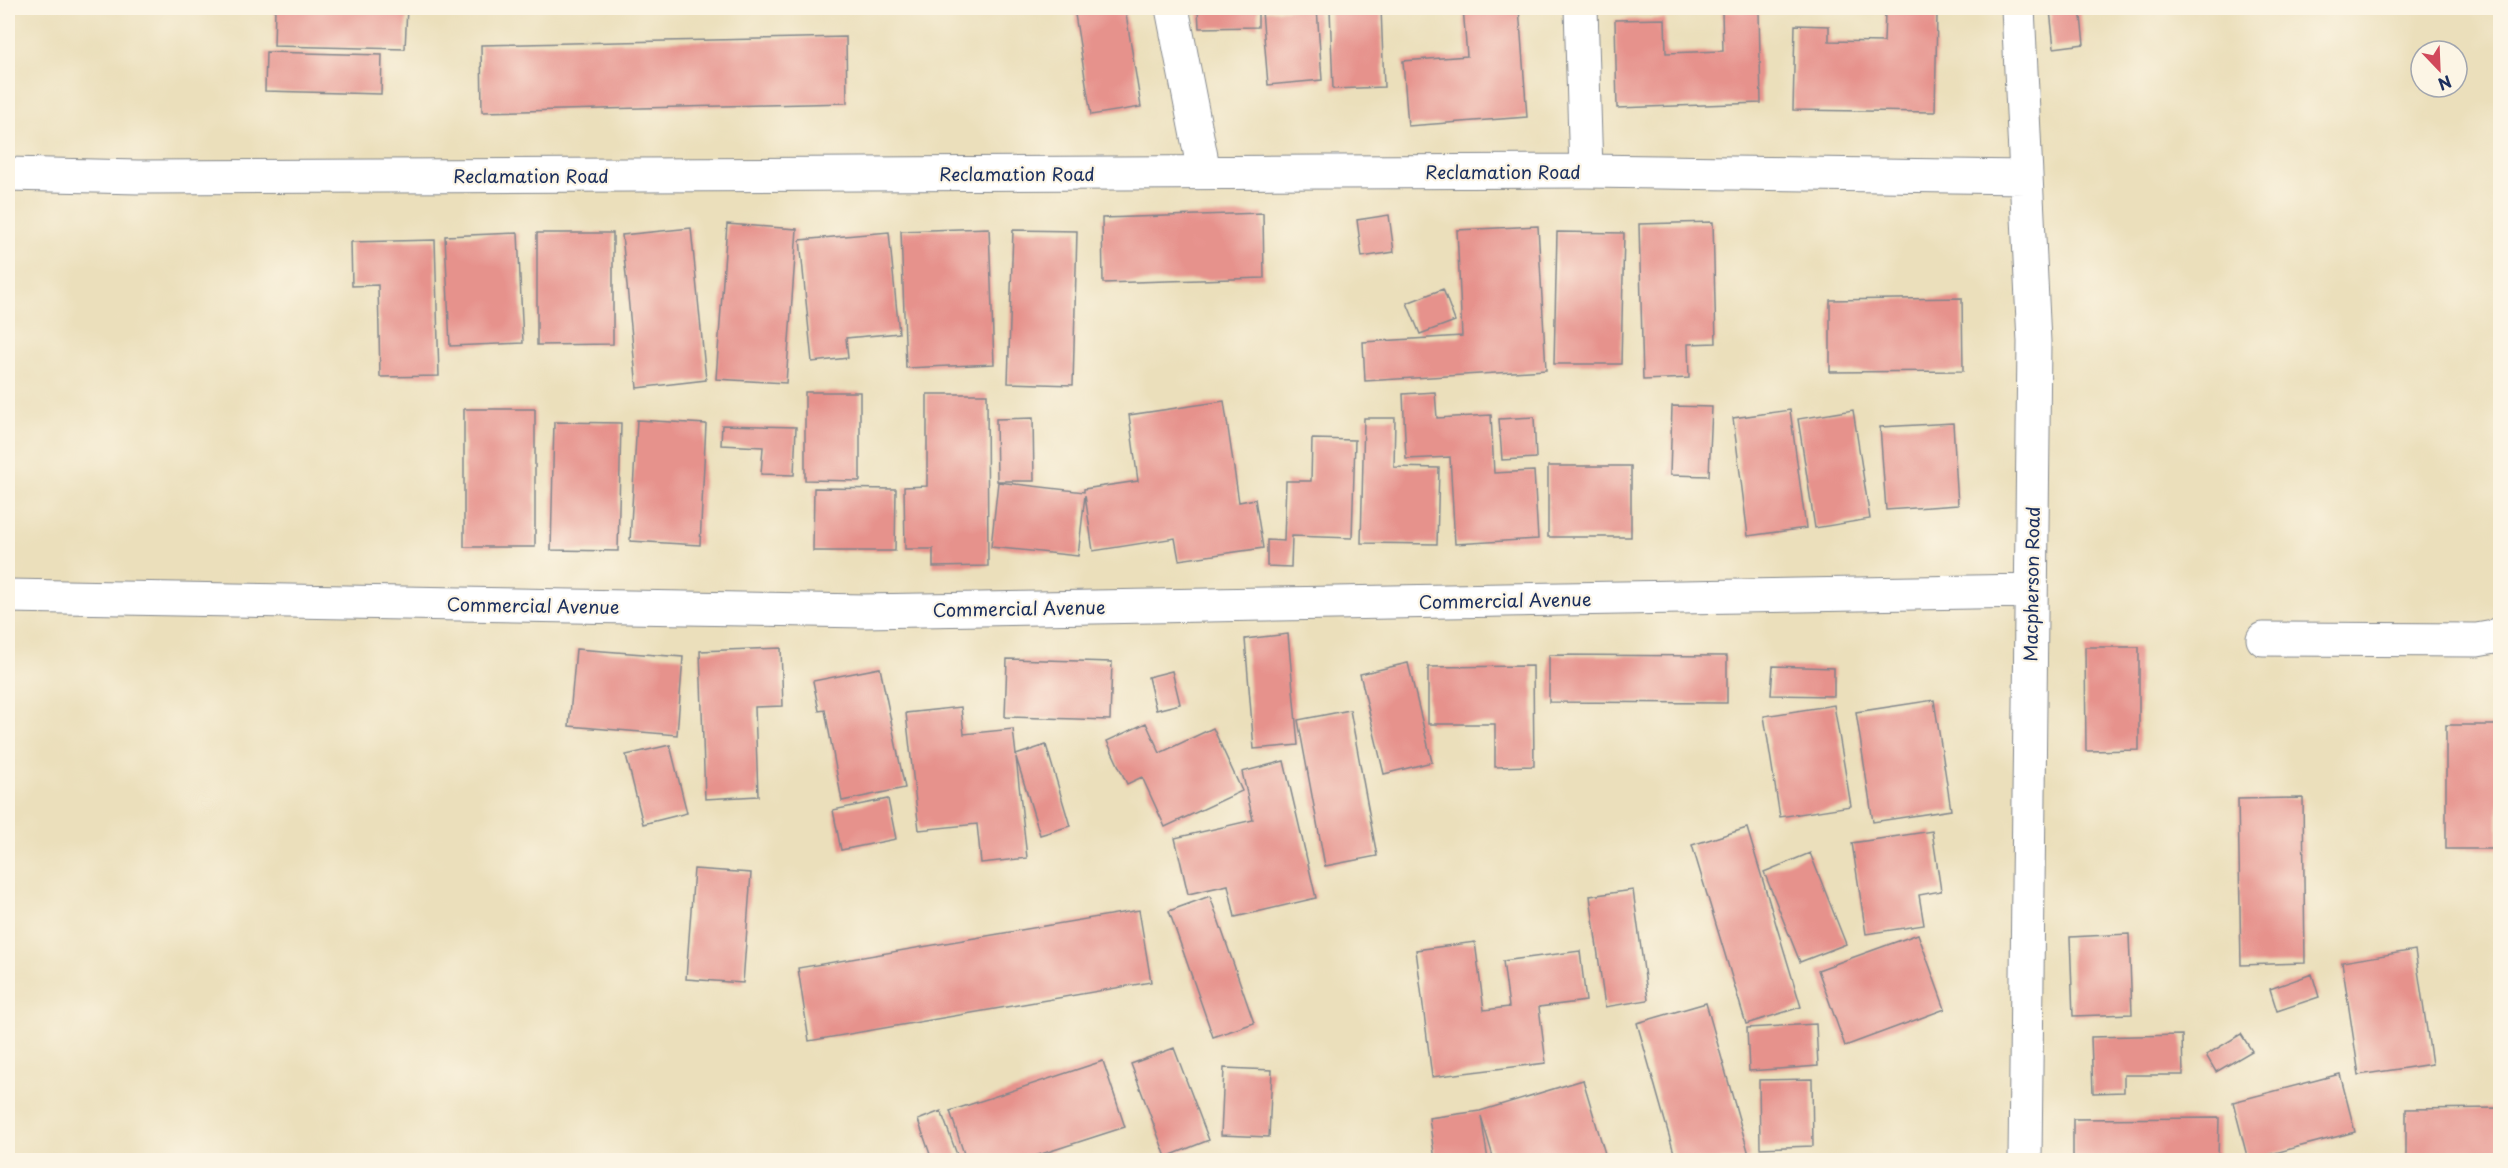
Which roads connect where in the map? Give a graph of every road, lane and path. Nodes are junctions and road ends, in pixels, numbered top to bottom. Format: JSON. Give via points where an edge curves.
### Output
{"nodes":[{"id":1,"x":1172,"y":8,"type":"edge"},
{"id":2,"x":1581,"y":8,"type":"edge"},
{"id":3,"x":2018,"y":8,"type":"edge"},
{"id":4,"x":1586,"y":171,"type":"junction"},
{"id":5,"x":1204,"y":172,"type":"junction"},
{"id":6,"x":8,"y":174,"type":"edge"},
{"id":7,"x":2026,"y":177,"type":"junction"},
{"id":8,"x":2030,"y":591,"type":"junction"},
{"id":9,"x":8,"y":596,"type":"edge"},
{"id":10,"x":2500,"y":633,"type":"edge"},
{"id":11,"x":2263,"y":639,"type":"dead end"},
{"id":12,"x":2025,"y":1161,"type":"edge"}],
"edges":[{"from":1,"to":5,"type":"street"},
{"from":2,"to":4,"type":"street"},
{"from":3,"to":7,"type":"street","name":"Macpherson Road"},
{"from":4,"to":5,"type":"street","name":"Reclamation Road"},
{"from":4,"to":7,"type":"street","name":"Reclamation Road"},
{"from":5,"to":6,"type":"street","name":"Reclamation Road","via":[[150,177]]},
{"from":7,"to":8,"type":"street","name":"Macpherson Road","via":[[2034,342]]},
{"from":8,"to":9,"type":"street","name":"Commercial Avenue","via":[[863,610]]},
{"from":8,"to":12,"type":"street","name":"Macpherson Road"},
{"from":10,"to":11,"type":"street","via":[[2477,640]]}]}
